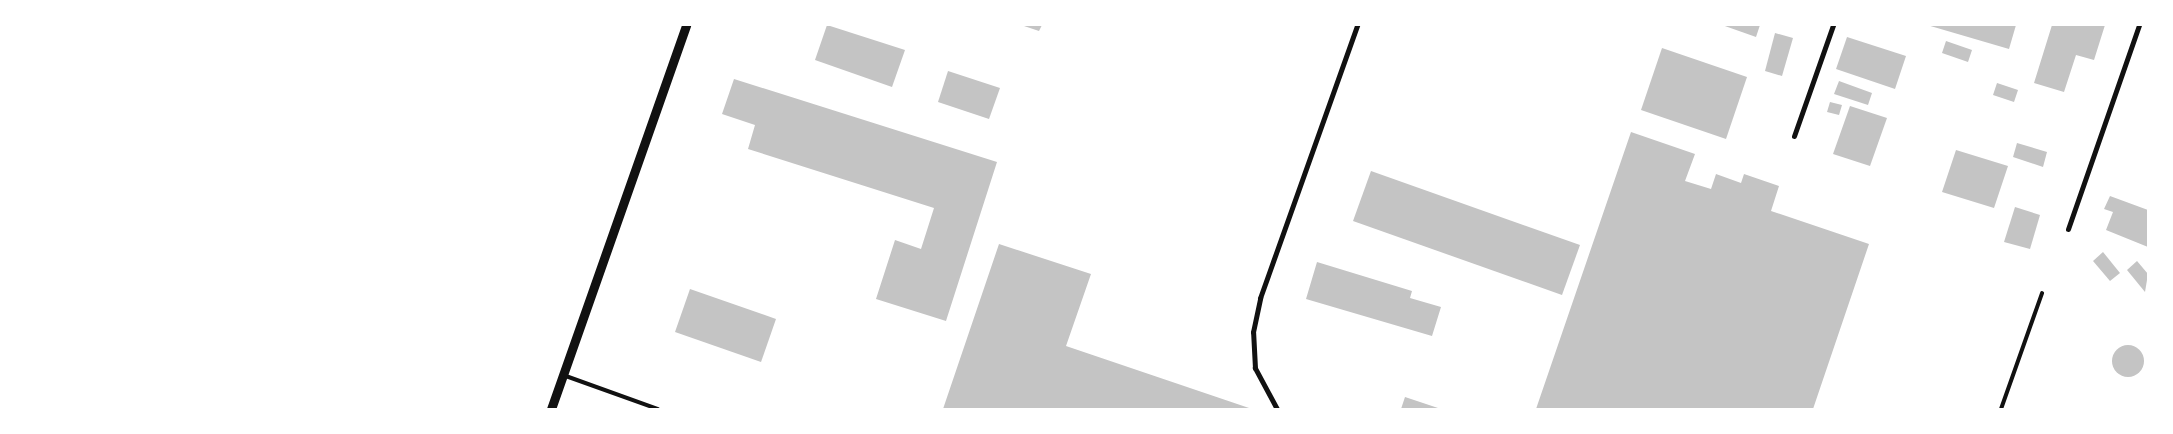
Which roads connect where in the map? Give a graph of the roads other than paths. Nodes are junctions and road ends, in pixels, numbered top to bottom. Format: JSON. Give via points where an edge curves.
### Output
{"nodes":[{"id":1,"x":686,"y":25,"type":"edge"},
{"id":2,"x":1357,"y":25,"type":"edge"},
{"id":3,"x":1833,"y":25,"type":"edge"},
{"id":4,"x":2139,"y":25,"type":"edge"},
{"id":5,"x":1794,"y":136,"type":"dead end"},
{"id":6,"x":2068,"y":229,"type":"dead end"},
{"id":7,"x":2042,"y":294,"type":"dead end"},
{"id":8,"x":563,"y":375,"type":"junction"},
{"id":9,"x":551,"y":409,"type":"edge"},
{"id":10,"x":658,"y":409,"type":"edge"},
{"id":11,"x":1278,"y":409,"type":"edge"},
{"id":12,"x":2001,"y":409,"type":"edge"}],
"edges":[{"from":1,"to":8,"type":"street"},
{"from":2,"to":11,"type":"street","via":[[1260,298],[1253,332],[1256,368]]},
{"from":3,"to":5,"type":"street"},
{"from":4,"to":6,"type":"street"},
{"from":7,"to":12,"type":"lane"},
{"from":8,"to":9,"type":"street"},
{"from":8,"to":10,"type":"lane"}]}
